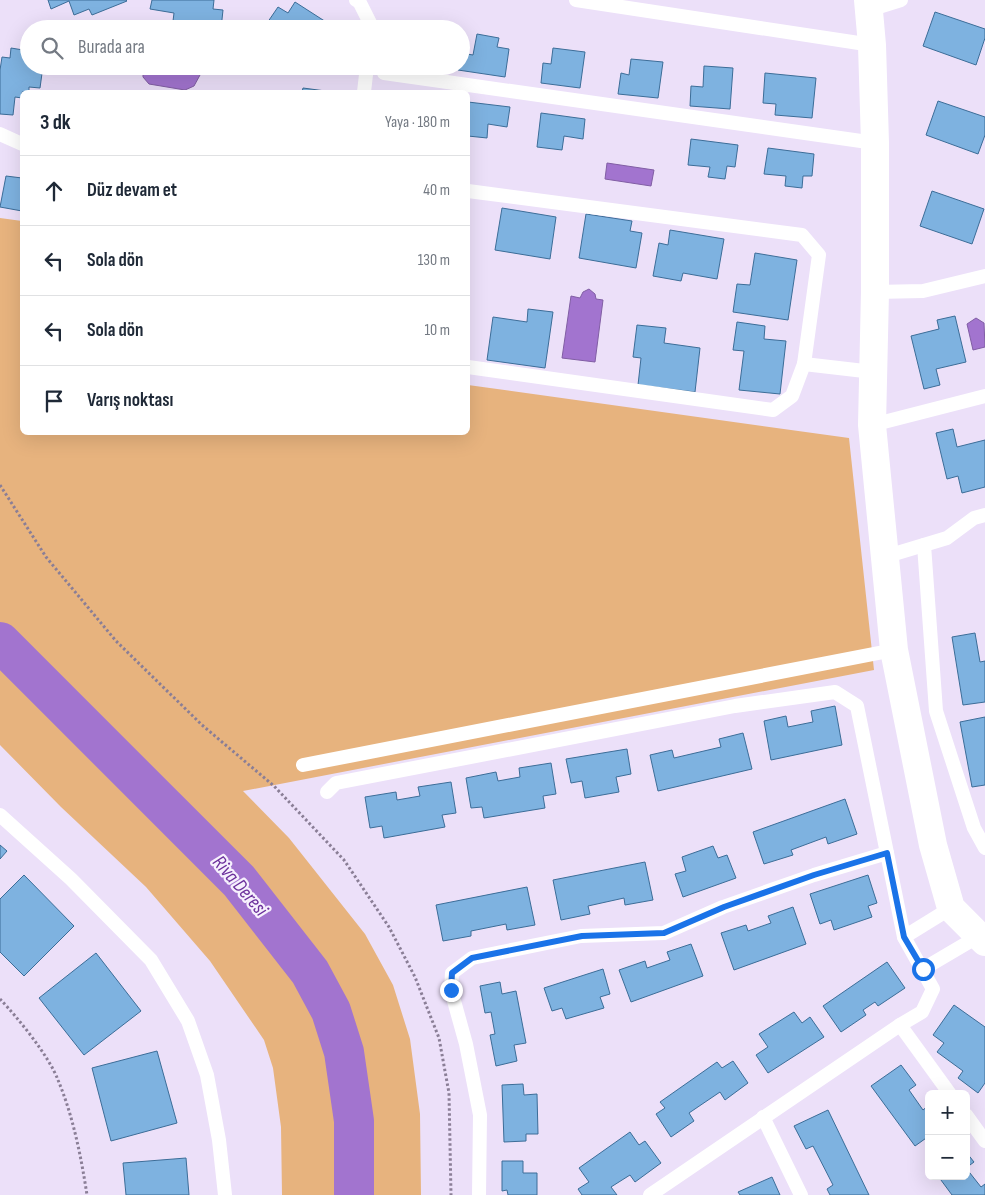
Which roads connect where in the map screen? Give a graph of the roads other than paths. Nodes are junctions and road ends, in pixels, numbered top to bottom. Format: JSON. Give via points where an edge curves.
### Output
{"nodes":[{"id":1,"x":356,"y":0,"type":"edge"},
{"id":2,"x":576,"y":0,"type":"edge"},
{"id":3,"x":901,"y":0,"type":"edge"},
{"id":4,"x":869,"y":5,"type":"edge"},
{"id":5,"x":370,"y":20,"type":"edge"},
{"id":6,"x":872,"y":45,"type":"junction"},
{"id":7,"x":366,"y":75,"type":"edge"},
{"id":8,"x":398,"y":75,"type":"edge"},
{"id":9,"x":364,"y":90,"type":"edge"},
{"id":10,"x":0,"y":134,"type":"edge"},
{"id":11,"x":20,"y":143,"type":"edge"},
{"id":12,"x":875,"y":144,"type":"junction"},
{"id":13,"x":470,"y":190,"type":"edge"},
{"id":14,"x":985,"y":276,"type":"edge"},
{"id":15,"x":875,"y":292,"type":"junction"},
{"id":16,"x":804,"y":364,"type":"junction"},
{"id":17,"x":470,"y":367,"type":"edge"},
{"id":18,"x":873,"y":372,"type":"junction"},
{"id":19,"x":985,"y":396,"type":"edge"},
{"id":20,"x":872,"y":425,"type":"junction"},
{"id":21,"x":985,"y":515,"type":"edge"},
{"id":22,"x":924,"y":545,"type":"junction"},
{"id":23,"x":884,"y":557,"type":"junction"},
{"id":24,"x":894,"y":650,"type":"junction"},
{"id":25,"x":303,"y":765,"type":"dead end"},
{"id":26,"x":327,"y":792,"type":"dead end"},
{"id":27,"x":0,"y":815,"type":"edge"},
{"id":28,"x":985,"y":848,"type":"edge"},
{"id":29,"x":887,"y":853,"type":"junction"},
{"id":30,"x":951,"y":908,"type":"junction"},
{"id":31,"x":904,"y":937,"type":"junction"},
{"id":32,"x":982,"y":939,"type":"edge"},
{"id":33,"x":923,"y":969,"type":"junction"},
{"id":34,"x":900,"y":1025,"type":"junction"},
{"id":35,"x":947,"y":1090,"type":"edge"},
{"id":36,"x":763,"y":1117,"type":"junction"},
{"id":37,"x":970,"y":1120,"type":"edge"},
{"id":38,"x":985,"y":1141,"type":"edge"},
{"id":39,"x":225,"y":1195,"type":"edge"},
{"id":40,"x":479,"y":1195,"type":"edge"},
{"id":41,"x":650,"y":1195,"type":"edge"},
{"id":42,"x":801,"y":1195,"type":"edge"}],
"edges":[{"from":1,"to":5,"type":"lane"},
{"from":2,"to":6,"type":"lane"},
{"from":3,"to":4,"type":"lane"},
{"from":4,"to":6,"type":"street"},
{"from":6,"to":12,"type":"street"},
{"from":7,"to":9,"type":"lane"},
{"from":8,"to":12,"type":"lane"},
{"from":10,"to":11,"type":"lane"},
{"from":12,"to":15,"type":"street"},
{"from":13,"to":16,"type":"lane","via":[[802,235],[819,255]]},
{"from":14,"to":15,"type":"lane","via":[[923,291]]},
{"from":15,"to":18,"type":"street"},
{"from":16,"to":17,"type":"lane","via":[[792,396],[773,410]]},
{"from":16,"to":18,"type":"lane"},
{"from":18,"to":20,"type":"street"},
{"from":19,"to":20,"type":"lane"},
{"from":20,"to":23,"type":"street"},
{"from":21,"to":22,"type":"lane","via":[[974,518],[947,538]]},
{"from":22,"to":23,"type":"lane"},
{"from":22,"to":28,"type":"lane","via":[[936,711],[974,828]]},
{"from":23,"to":24,"type":"street"},
{"from":24,"to":25,"type":"lane"},
{"from":24,"to":30,"type":"street","via":[[933,845]]},
{"from":26,"to":29,"type":"lane","via":[[336,783],[735,706],[835,692],[857,706]]},
{"from":27,"to":39,"type":"lane","via":[[72,879],[151,960],[188,1021],[207,1075]]},
{"from":29,"to":31,"type":"lane"},
{"from":29,"to":40,"type":"lane","via":[[724,907],[664,933],[582,936],[472,958],[452,973],[451,990],[480,1115]]},
{"from":30,"to":31,"type":"lane"},
{"from":30,"to":32,"type":"street"},
{"from":31,"to":33,"type":"lane"},
{"from":32,"to":33,"type":"lane"},
{"from":33,"to":34,"type":"lane","via":[[933,989],[922,1012]]},
{"from":34,"to":35,"type":"lane"},
{"from":34,"to":36,"type":"lane"},
{"from":36,"to":41,"type":"lane"},
{"from":36,"to":42,"type":"lane"},
{"from":37,"to":38,"type":"lane"}]}
